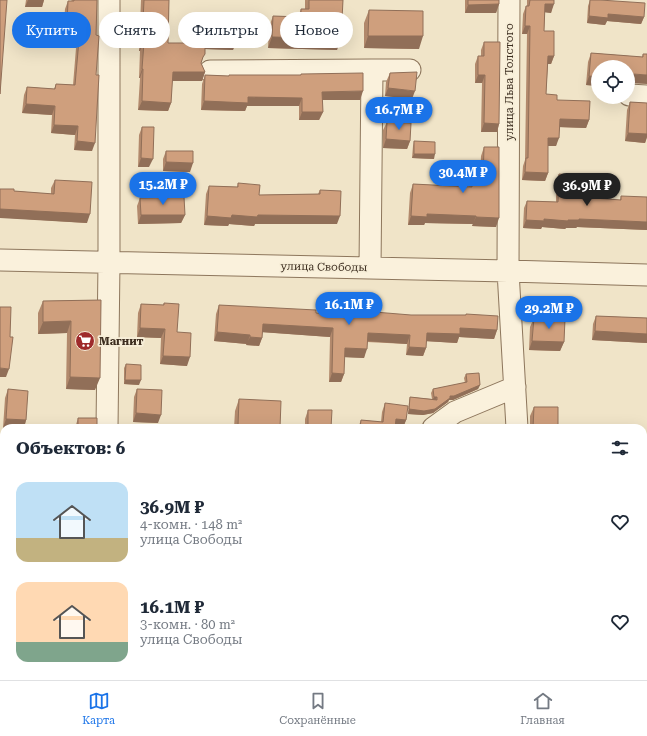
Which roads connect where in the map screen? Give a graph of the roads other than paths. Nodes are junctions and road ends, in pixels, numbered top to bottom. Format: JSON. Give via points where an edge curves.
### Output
{"nodes":[{"id":1,"x":109,"y":0,"type":"edge"},
{"id":2,"x":510,"y":0,"type":"edge"},
{"id":3,"x":372,"y":70,"type":"junction"},
{"id":4,"x":410,"y":70,"type":"dead end"},
{"id":5,"x":210,"y":71,"type":"dead end"},
{"id":6,"x":0,"y":260,"type":"edge"},
{"id":7,"x":109,"y":262,"type":"junction"},
{"id":8,"x":370,"y":268,"type":"junction"},
{"id":9,"x":508,"y":271,"type":"junction"},
{"id":10,"x":647,"y":275,"type":"edge"},
{"id":11,"x":515,"y":387,"type":"junction"},
{"id":12,"x":107,"y":424,"type":"edge"},
{"id":13,"x":438,"y":424,"type":"edge"},
{"id":14,"x":517,"y":424,"type":"edge"}],
"edges":[{"from":1,"to":7,"type":"street"},
{"from":2,"to":9,"type":"street","name":"улица Льва Толстого"},
{"from":3,"to":4,"type":"street"},
{"from":3,"to":5,"type":"street"},
{"from":3,"to":8,"type":"street"},
{"from":6,"to":7,"type":"street","name":"улица Свободы"},
{"from":7,"to":8,"type":"street","name":"улица Свободы"},
{"from":7,"to":12,"type":"street"},
{"from":8,"to":9,"type":"street","name":"улица Свободы"},
{"from":9,"to":10,"type":"street","name":"улица Свободы"},
{"from":9,"to":11,"type":"street","name":"улица Льва Толстого"},
{"from":11,"to":13,"type":"street","via":[[455,412]]},
{"from":11,"to":14,"type":"street","name":"улица Льва Толстого"}]}
